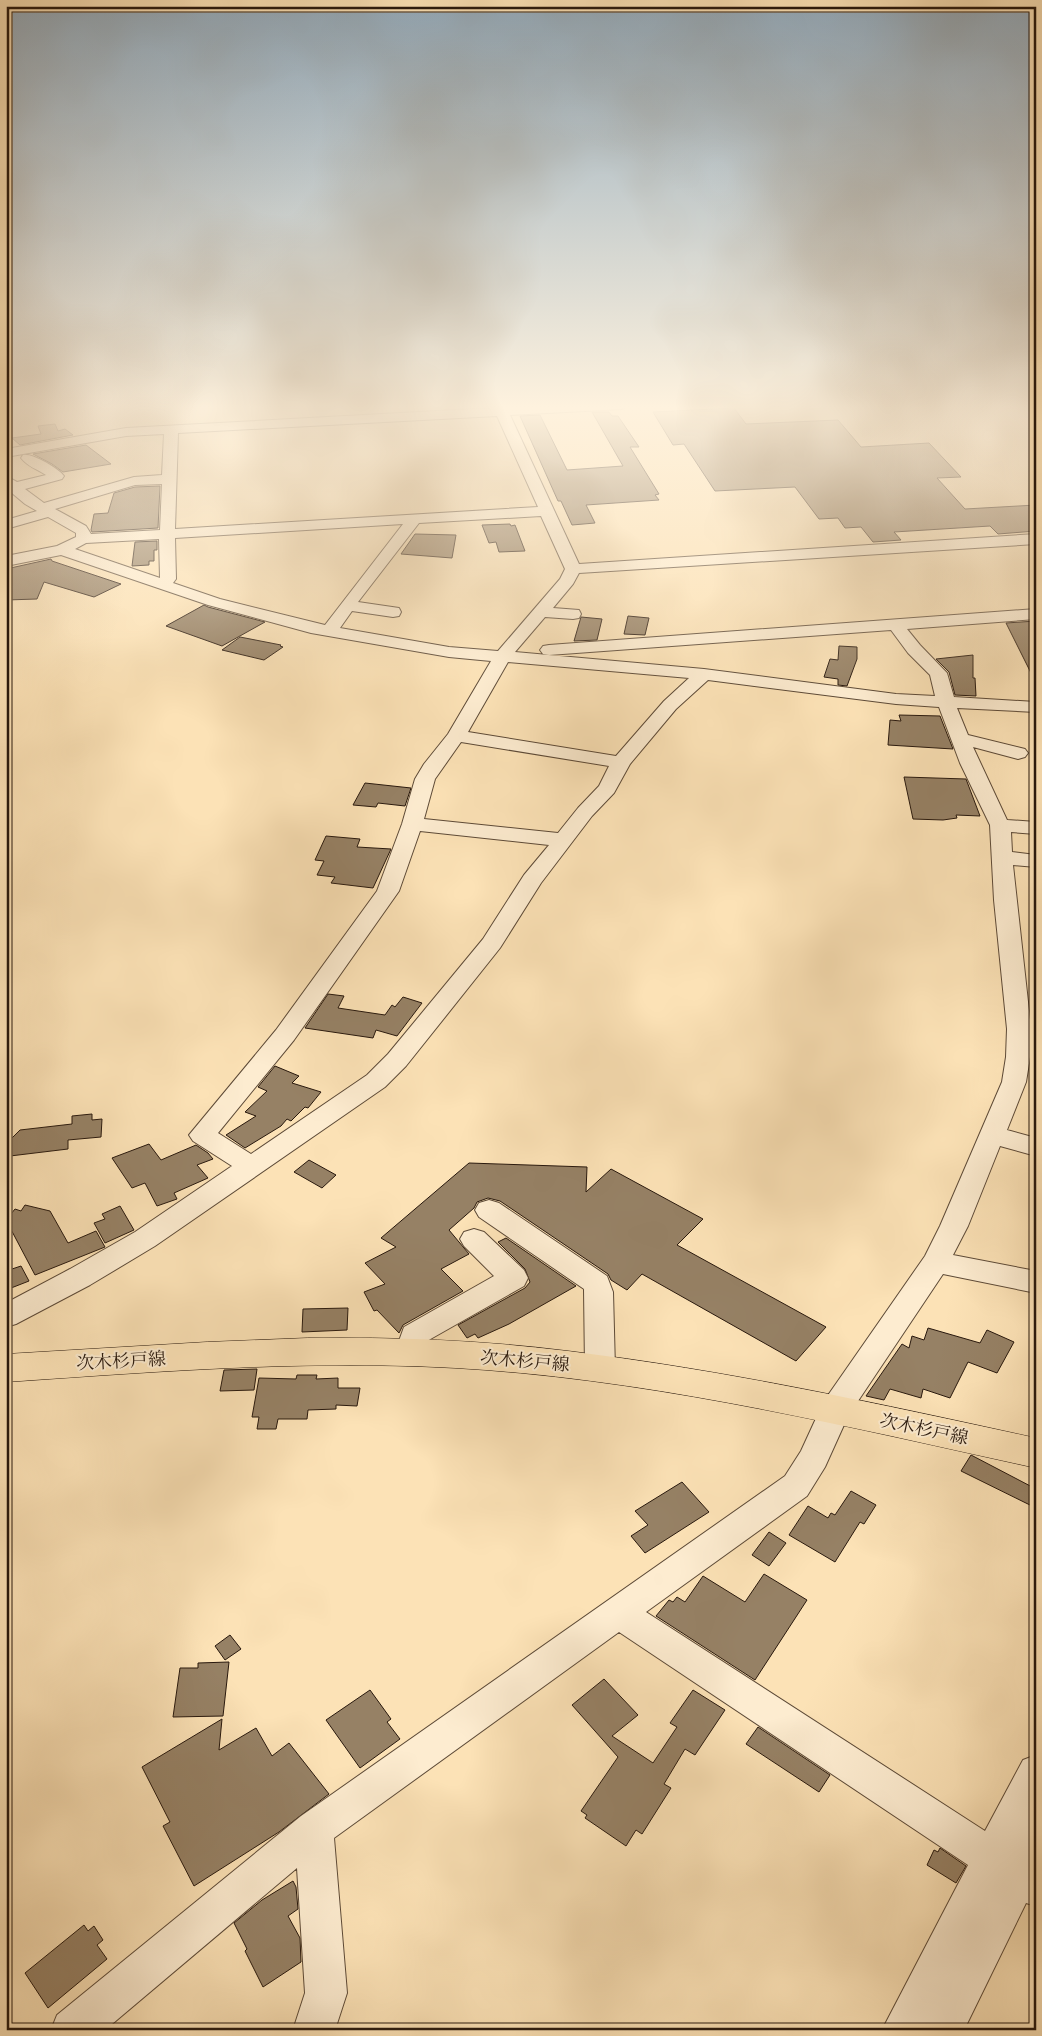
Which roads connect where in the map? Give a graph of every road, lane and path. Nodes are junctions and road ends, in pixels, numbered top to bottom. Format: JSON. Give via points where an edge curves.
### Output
{"nodes":[{"id":1,"x":29,"y":500,"type":"edge"},
{"id":2,"x":76,"y":500,"type":"edge"},
{"id":3,"x":168,"y":500,"type":"edge"},
{"id":4,"x":541,"y":500,"type":"edge"},
{"id":5,"x":46,"y":510,"type":"junction"},
{"id":6,"x":546,"y":511,"type":"junction"},
{"id":7,"x":415,"y":519,"type":"junction"},
{"id":8,"x":6,"y":525,"type":"edge"},
{"id":9,"x":270,"y":528,"type":"junction"},
{"id":10,"x":167,"y":534,"type":"junction"},
{"id":11,"x":83,"y":539,"type":"junction"},
{"id":12,"x":1036,"y":539,"type":"edge"},
{"id":13,"x":280,"y":541,"type":"dead end"},
{"id":14,"x":62,"y":550,"type":"junction"},
{"id":15,"x":6,"y":561,"type":"edge"},
{"id":16,"x":731,"y":565,"type":"dead end"},
{"id":17,"x":572,"y":572,"type":"junction"},
{"id":18,"x":163,"y":584,"type":"junction"},
{"id":19,"x":348,"y":606,"type":"junction"},
{"id":20,"x":393,"y":612,"type":"dead end"},
{"id":21,"x":542,"y":612,"type":"junction"},
{"id":22,"x":572,"y":614,"type":"dead end"},
{"id":23,"x":1036,"y":614,"type":"edge"},
{"id":24,"x":895,"y":624,"type":"junction"},
{"id":25,"x":329,"y":631,"type":"junction"},
{"id":26,"x":697,"y":639,"type":"junction"},
{"id":27,"x":812,"y":647,"type":"dead end"},
{"id":28,"x":505,"y":655,"type":"junction"},
{"id":29,"x":704,"y":674,"type":"junction"},
{"id":30,"x":946,"y":702,"type":"junction"},
{"id":31,"x":1036,"y":707,"type":"edge"},
{"id":32,"x":456,"y":736,"type":"junction"},
{"id":33,"x":961,"y":740,"type":"junction"},
{"id":34,"x":1018,"y":753,"type":"dead end"},
{"id":35,"x":621,"y":762,"type":"junction"},
{"id":36,"x":412,"y":824,"type":"junction"},
{"id":37,"x":1000,"y":825,"type":"junction"},
{"id":38,"x":1036,"y":828,"type":"edge"},
{"id":39,"x":562,"y":840,"type":"junction"},
{"id":40,"x":1002,"y":857,"type":"junction"},
{"id":41,"x":1036,"y":861,"type":"edge"},
{"id":42,"x":1027,"y":1030,"type":"edge"},
{"id":43,"x":991,"y":1134,"type":"junction"},
{"id":44,"x":1036,"y":1147,"type":"edge"},
{"id":45,"x":252,"y":1166,"type":"junction"},
{"id":46,"x":489,"y":1210,"type":"dead end"},
{"id":47,"x":474,"y":1239,"type":"dead end"},
{"id":48,"x":936,"y":1262,"type":"junction"},
{"id":49,"x":1036,"y":1282,"type":"edge"},
{"id":50,"x":6,"y":1316,"type":"edge"},
{"id":51,"x":410,"y":1352,"type":"junction"},
{"id":52,"x":6,"y":1368,"type":"edge"},
{"id":53,"x":600,"y":1369,"type":"junction"},
{"id":54,"x":835,"y":1410,"type":"junction"},
{"id":55,"x":1036,"y":1453,"type":"edge"},
{"id":56,"x":619,"y":1613,"type":"junction"},
{"id":57,"x":1036,"y":1773,"type":"edge"},
{"id":58,"x":314,"y":1828,"type":"junction"},
{"id":59,"x":1036,"y":1841,"type":"edge"},
{"id":60,"x":1016,"y":1873,"type":"edge"},
{"id":61,"x":72,"y":2030,"type":"edge"},
{"id":62,"x":314,"y":2030,"type":"edge"},
{"id":63,"x":904,"y":2030,"type":"edge"},
{"id":64,"x":942,"y":2030,"type":"edge"}],
"edges":[{"from":1,"to":5,"type":"street"},
{"from":2,"to":5,"type":"street"},
{"from":3,"to":10,"type":"street"},
{"from":4,"to":6,"type":"street"},
{"from":5,"to":8,"type":"street"},
{"from":5,"to":11,"type":"street","via":[[81,529]]},
{"from":6,"to":7,"type":"street"},
{"from":6,"to":17,"type":"street"},
{"from":7,"to":9,"type":"street"},
{"from":7,"to":19,"type":"street"},
{"from":9,"to":10,"type":"street"},
{"from":9,"to":13,"type":"street","via":[[274,538]]},
{"from":10,"to":11,"type":"street"},
{"from":10,"to":18,"type":"street","via":[[168,579]]},
{"from":11,"to":14,"type":"street"},
{"from":12,"to":17,"type":"street"},
{"from":14,"to":15,"type":"street"},
{"from":14,"to":18,"type":"street"},
{"from":16,"to":17,"type":"street"},
{"from":17,"to":21,"type":"street"},
{"from":18,"to":25,"type":"street","via":[[214,602]]},
{"from":19,"to":20,"type":"street"},
{"from":19,"to":25,"type":"street"},
{"from":21,"to":22,"type":"street"},
{"from":21,"to":28,"type":"street"},
{"from":23,"to":24,"type":"street"},
{"from":24,"to":26,"type":"street"},
{"from":24,"to":30,"type":"street","via":[[938,673]]},
{"from":25,"to":28,"type":"street","via":[[449,652]]},
{"from":26,"to":27,"type":"street"},
{"from":26,"to":28,"type":"street"},
{"from":28,"to":29,"type":"street"},
{"from":28,"to":32,"type":"street"},
{"from":29,"to":30,"type":"street","via":[[896,699]]},
{"from":29,"to":35,"type":"street","via":[[670,705]]},
{"from":30,"to":31,"type":"street"},
{"from":30,"to":33,"type":"street"},
{"from":32,"to":35,"type":"street"},
{"from":32,"to":36,"type":"street","via":[[425,779]]},
{"from":33,"to":34,"type":"street"},
{"from":33,"to":37,"type":"street"},
{"from":35,"to":39,"type":"street","via":[[607,789]]},
{"from":36,"to":39,"type":"street"},
{"from":36,"to":45,"type":"street","via":[[388,892],[285,1035],[202,1135]]},
{"from":37,"to":38,"type":"lane"},
{"from":37,"to":40,"type":"street"},
{"from":39,"to":45,"type":"street","via":[[492,942],[396,1060],[376,1081]]},
{"from":40,"to":41,"type":"street"},
{"from":40,"to":42,"type":"street"},
{"from":42,"to":43,"type":"street","via":[[1014,1082]]},
{"from":43,"to":44,"type":"street"},
{"from":43,"to":48,"type":"street"},
{"from":45,"to":50,"type":"street","via":[[145,1239]]},
{"from":46,"to":53,"type":"street","via":[[597,1284]]},
{"from":47,"to":51,"type":"street","via":[[514,1278],[414,1335]]},
{"from":48,"to":49,"type":"street"},
{"from":48,"to":54,"type":"street"},
{"from":51,"to":52,"type":"main road","name":"次木杉戸線","via":[[306,1351]]},
{"from":51,"to":53,"type":"main road","name":"次木杉戸線"},
{"from":53,"to":54,"type":"main road","name":"次木杉戸線"},
{"from":54,"to":55,"type":"main road","name":"次木杉戸線"},
{"from":54,"to":56,"type":"street","via":[[814,1458],[796,1486]]},
{"from":56,"to":58,"type":"street"},
{"from":56,"to":60,"type":"street"},
{"from":57,"to":60,"type":"street"},
{"from":58,"to":61,"type":"street"},
{"from":58,"to":62,"type":"street","via":[[326,1993]]},
{"from":59,"to":60,"type":"street"},
{"from":60,"to":63,"type":"street"},
{"from":60,"to":64,"type":"street"}]}
